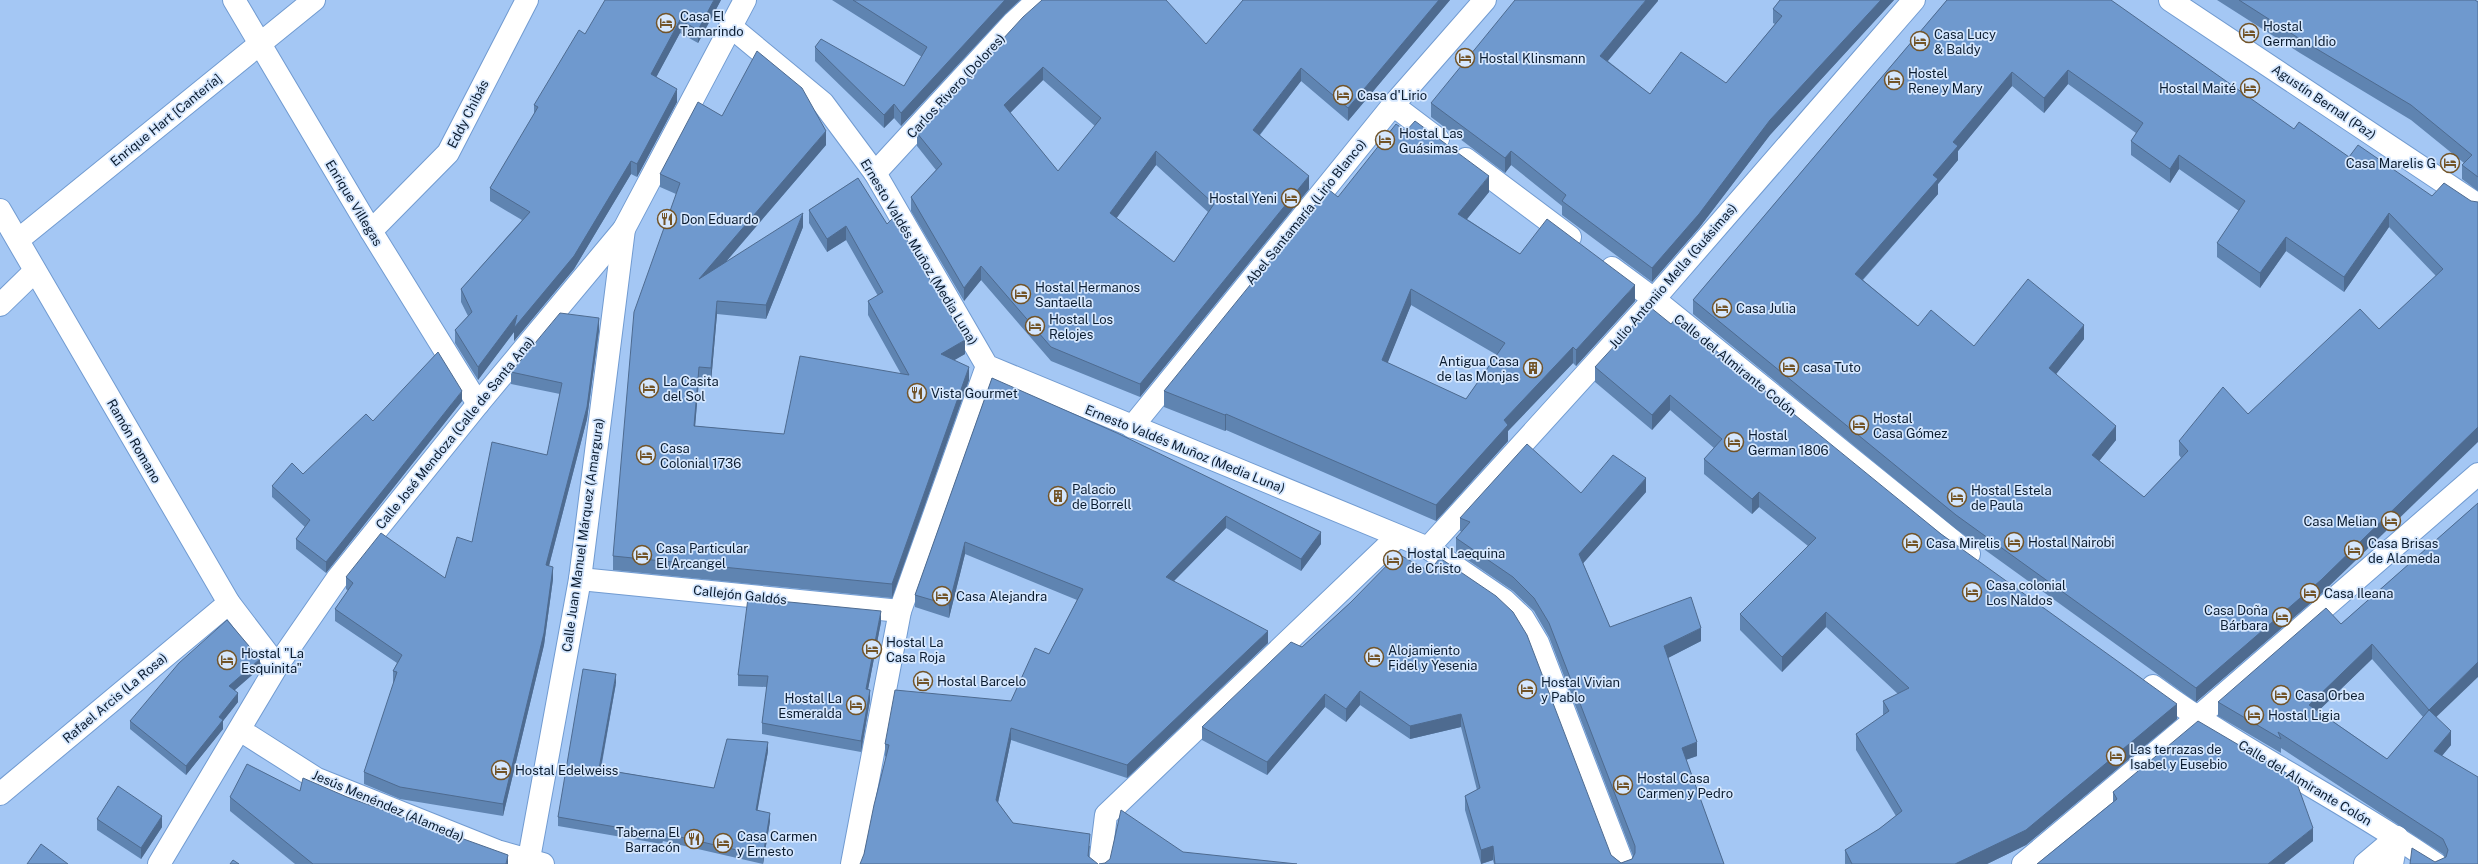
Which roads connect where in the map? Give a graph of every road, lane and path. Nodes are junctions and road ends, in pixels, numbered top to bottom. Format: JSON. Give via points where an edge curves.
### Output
{"nodes":[{"id":1,"x":234,"y":0,"type":"edge"},
{"id":2,"x":314,"y":0,"type":"edge"},
{"id":3,"x":527,"y":0,"type":"edge"},
{"id":4,"x":745,"y":0,"type":"edge"},
{"id":5,"x":1038,"y":0,"type":"edge"},
{"id":6,"x":1485,"y":0,"type":"edge"},
{"id":7,"x":1914,"y":0,"type":"edge"},
{"id":8,"x":2170,"y":0,"type":"edge"},
{"id":9,"x":730,"y":26,"type":"junction"},
{"id":10,"x":260,"y":46,"type":"junction"},
{"id":11,"x":1393,"y":105,"type":"junction"},
{"id":12,"x":875,"y":173,"type":"junction"},
{"id":13,"x":2478,"y":205,"type":"edge"},
{"id":14,"x":0,"y":210,"type":"edge"},
{"id":15,"x":624,"y":229,"type":"junction"},
{"id":16,"x":371,"y":231,"type":"junction"},
{"id":17,"x":18,"y":240,"type":"junction"},
{"id":18,"x":34,"y":271,"type":"junction"},
{"id":19,"x":1654,"y":299,"type":"junction"},
{"id":20,"x":0,"y":305,"type":"edge"},
{"id":21,"x":987,"y":366,"type":"junction"},
{"id":22,"x":478,"y":404,"type":"junction"},
{"id":23,"x":1132,"y":427,"type":"junction"},
{"id":24,"x":2478,"y":474,"type":"edge"},
{"id":25,"x":1398,"y":536,"type":"junction"},
{"id":26,"x":1428,"y":548,"type":"junction"},
{"id":27,"x":1986,"y":567,"type":"edge"},
{"id":28,"x":580,"y":579,"type":"junction"},
{"id":29,"x":229,"y":603,"type":"junction"},
{"id":30,"x":900,"y":610,"type":"junction"},
{"id":31,"x":277,"y":666,"type":"junction"},
{"id":32,"x":2133,"y":672,"type":"edge"},
{"id":33,"x":2197,"y":718,"type":"junction"},
{"id":34,"x":240,"y":730,"type":"junction"},
{"id":35,"x":0,"y":794,"type":"edge"},
{"id":36,"x":2397,"y":837,"type":"junction"},
{"id":37,"x":534,"y":863,"type":"edge"},
{"id":38,"x":159,"y":864,"type":"edge"},
{"id":39,"x":852,"y":864,"type":"edge"},
{"id":40,"x":1100,"y":864,"type":"edge"},
{"id":41,"x":1623,"y":864,"type":"edge"},
{"id":42,"x":2023,"y":864,"type":"edge"},
{"id":43,"x":2365,"y":864,"type":"edge"},
{"id":44,"x":2392,"y":864,"type":"edge"},
{"id":45,"x":2436,"y":864,"type":"edge"}],
"edges":[{"from":1,"to":10,"type":"street","name":"Enrique Villegas"},
{"from":2,"to":10,"type":"street","name":"Enrique Hart [Cantería]"},
{"from":3,"to":16,"type":"street","name":"Eddy Chibás","via":[[448,153]]},
{"from":4,"to":9,"type":"street","name":"Calle José Mendoza (Calle de Santa Ana)"},
{"from":5,"to":12,"type":"street","name":"Carlos Rivero (Dolores)","via":[[1014,22]]},
{"from":6,"to":11,"type":"street","name":"Abel Santamaría (Lirio Blanco)"},
{"from":7,"to":19,"type":"street","name":"Julio Antoniio Mella (Guásimas)"},
{"from":8,"to":13,"type":"street","name":"Agustín Bernal (Paz)"},
{"from":9,"to":12,"type":"street","name":"Ernesto Valdés Muñoz (Media Luna)","via":[[823,103]]},
{"from":9,"to":15,"type":"street","name":"Calle José Mendoza (Calle de Santa Ana)"},
{"from":10,"to":16,"type":"street","name":"Enrique Villegas"},
{"from":10,"to":17,"type":"street","name":"Enrique Hart [Cantería]"},
{"from":11,"to":19,"type":"street","name":"Calle del Almirante Colón"},
{"from":11,"to":23,"type":"street","name":"Abel Santamaría (Lirio Blanco)"},
{"from":12,"to":21,"type":"street","name":"Ernesto Valdés Muñoz (Media Luna)"},
{"from":14,"to":17,"type":"street","name":"Ramón Romano"},
{"from":15,"to":22,"type":"street","name":"Calle José Mendoza (Calle de Santa Ana)"},
{"from":15,"to":28,"type":"street","name":"Calle Juan Manuel Márquez (Amargura)"},
{"from":16,"to":22,"type":"street","name":"Enrique Villegas"},
{"from":17,"to":18,"type":"street","name":"Ramón Romano"},
{"from":18,"to":20,"type":"street"},
{"from":18,"to":29,"type":"street","name":"Ramón Romano"},
{"from":19,"to":26,"type":"street","name":"Julio Antoniio Mella (Guásimas)"},
{"from":19,"to":27,"type":"street","name":"Calle del Almirante Colón","via":[[1948,539]]},
{"from":21,"to":23,"type":"street","name":"Ernesto Valdés Muñoz (Media Luna)"},
{"from":21,"to":30,"type":"street"},
{"from":22,"to":31,"type":"street","name":"Calle José Mendoza (Calle de Santa Ana)","via":[[337,579]]},
{"from":23,"to":25,"type":"street","name":"Ernesto Valdés Muñoz (Media Luna)"},
{"from":24,"to":33,"type":"street"},
{"from":25,"to":26,"type":"street","name":"Ernesto Valdés Muñoz (Media Luna)"},
{"from":25,"to":40,"type":"street","via":[[1106,815]]},
{"from":26,"to":41,"type":"street","name":"Ernesto Valdés Muñoz (Media Luna)","via":[[1504,600],[1523,618],[1538,643],[1553,678]]},
{"from":28,"to":30,"type":"street","name":"Callejón Galdós"},
{"from":28,"to":37,"type":"street","name":"Calle Juan Manuel Márquez (Amargura)"},
{"from":29,"to":31,"type":"street","name":"Ramón Romano"},
{"from":29,"to":35,"type":"street","name":"Rafael Arcis (La Rosa)"},
{"from":30,"to":39,"type":"street"},
{"from":31,"to":34,"type":"street","name":"Calle José Mendoza (Calle de Santa Ana)"},
{"from":32,"to":33,"type":"street","name":"Calle del Almirante Colón"},
{"from":33,"to":36,"type":"street","name":"Calle del Almirante Colón"},
{"from":33,"to":42,"type":"street"},
{"from":34,"to":37,"type":"street","name":"Jesús Menéndez (Alameda)","via":[[317,779],[497,851]]},
{"from":34,"to":38,"type":"street","name":"Calle José Mendoza (Calle de Santa Ana)"},
{"from":36,"to":43,"type":"street"},
{"from":36,"to":44,"type":"street"},
{"from":36,"to":45,"type":"street","name":"Calle del Almirante Colón"}]}
